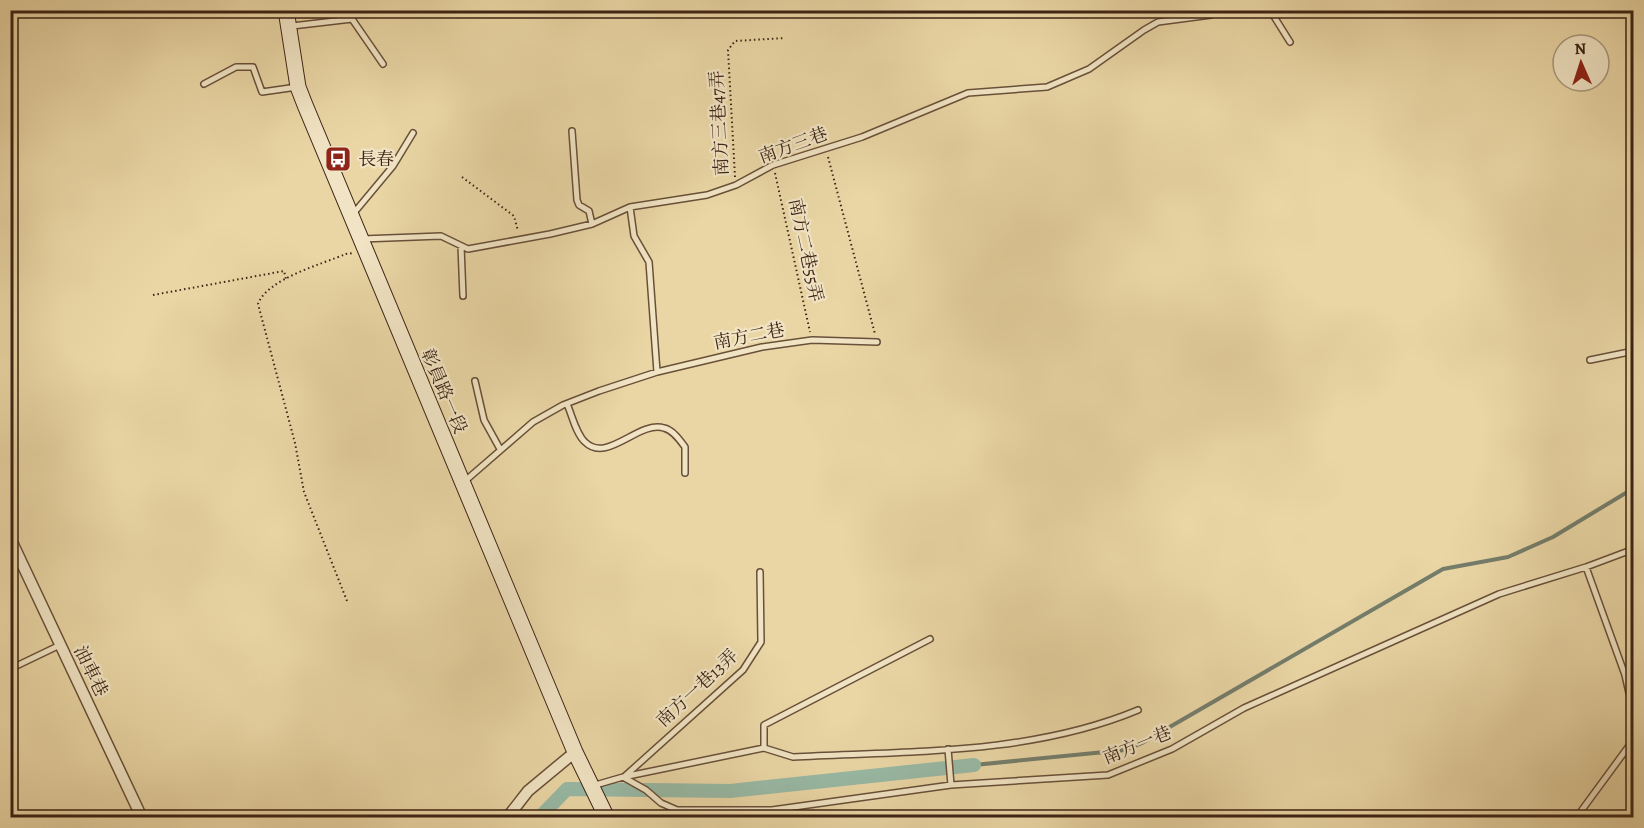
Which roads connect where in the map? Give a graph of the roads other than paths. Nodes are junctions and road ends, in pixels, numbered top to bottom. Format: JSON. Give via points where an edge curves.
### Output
{"nodes":[{"id":1,"x":286,"y":10,"type":"edge"},
{"id":2,"x":1220,"y":10,"type":"edge"},
{"id":3,"x":1270,"y":10,"type":"edge"},
{"id":4,"x":289,"y":27,"type":"junction"},
{"id":5,"x":1290,"y":42,"type":"dead end"},
{"id":6,"x":383,"y":64,"type":"dead end"},
{"id":7,"x":204,"y":84,"type":"dead end"},
{"id":8,"x":298,"y":87,"type":"junction"},
{"id":9,"x":572,"y":131,"type":"dead end"},
{"id":10,"x":413,"y":133,"type":"dead end"},
{"id":11,"x":630,"y":207,"type":"junction"},
{"id":12,"x":350,"y":217,"type":"junction"},
{"id":13,"x":592,"y":224,"type":"junction"},
{"id":14,"x":363,"y":245,"type":"junction"},
{"id":15,"x":461,"y":246,"type":"junction"},
{"id":16,"x":463,"y":296,"type":"dead end"},
{"id":17,"x":877,"y":342,"type":"road end"},
{"id":18,"x":1634,"y":351,"type":"edge"},
{"id":19,"x":1590,"y":360,"type":"dead end"},
{"id":20,"x":657,"y":372,"type":"junction"},
{"id":21,"x":475,"y":381,"type":"dead end"},
{"id":22,"x":567,"y":404,"type":"junction"},
{"id":23,"x":500,"y":449,"type":"junction"},
{"id":24,"x":685,"y":473,"type":"dead end"},
{"id":25,"x":462,"y":484,"type":"junction"},
{"id":26,"x":10,"y":538,"type":"edge"},
{"id":27,"x":1634,"y":549,"type":"edge"},
{"id":28,"x":1586,"y":567,"type":"junction"},
{"id":29,"x":760,"y":572,"type":"dead end"},
{"id":30,"x":930,"y":639,"type":"dead end"},
{"id":31,"x":60,"y":645,"type":"junction"},
{"id":32,"x":10,"y":669,"type":"edge"},
{"id":33,"x":1138,"y":710,"type":"dead end"},
{"id":34,"x":1634,"y":715,"type":"edge"},
{"id":35,"x":1634,"y":740,"type":"edge"},
{"id":36,"x":764,"y":748,"type":"junction"},
{"id":37,"x":948,"y":749,"type":"junction"},
{"id":38,"x":575,"y":752,"type":"junction"},
{"id":39,"x":623,"y":777,"type":"junction"},
{"id":40,"x":590,"y":782,"type":"junction"},
{"id":41,"x":951,"y":785,"type":"junction"},
{"id":42,"x":605,"y":814,"type":"edge"},
{"id":43,"x":141,"y":818,"type":"edge"},
{"id":44,"x":507,"y":818,"type":"edge"},
{"id":45,"x":1576,"y":818,"type":"edge"}],
"edges":[{"from":1,"to":4,"type":"main road","name":"彰員路一段"},
{"from":2,"to":11,"type":"lane","name":"南方三巷","via":[[1212,15],[1158,22],[1089,69],[1047,87],[968,93],[862,137],[774,165],[707,195]]},
{"from":3,"to":5,"type":"lane"},
{"from":4,"to":6,"type":"lane","via":[[352,19]]},
{"from":4,"to":8,"type":"main road","name":"彰員路一段"},
{"from":7,"to":8,"type":"lane","via":[[236,67],[253,67],[262,92]]},
{"from":8,"to":12,"type":"main road","name":"彰員路一段"},
{"from":9,"to":13,"type":"lane","via":[[577,200],[590,211]]},
{"from":10,"to":12,"type":"lane","via":[[393,166]]},
{"from":11,"to":13,"type":"lane","name":"南方三巷"},
{"from":11,"to":20,"type":"lane","via":[[634,236],[649,262]]},
{"from":12,"to":14,"type":"main road","name":"彰員路一段"},
{"from":13,"to":15,"type":"lane","name":"南方三巷","via":[[468,249]]},
{"from":14,"to":15,"type":"lane","name":"南方三巷","via":[[441,236]]},
{"from":14,"to":25,"type":"main road","name":"彰員路一段"},
{"from":15,"to":16,"type":"lane"},
{"from":17,"to":20,"type":"lane","name":"南方二巷","via":[[812,340],[762,347]]},
{"from":18,"to":19,"type":"lane"},
{"from":20,"to":22,"type":"lane","name":"南方二巷"},
{"from":21,"to":23,"type":"lane","via":[[484,420]]},
{"from":22,"to":23,"type":"lane","name":"南方二巷","via":[[533,422]]},
{"from":22,"to":24,"type":"lane","via":[[585,442],[595,448],[607,448],[636,433],[665,428],[685,447]]},
{"from":23,"to":25,"type":"lane","name":"南方二巷"},
{"from":25,"to":38,"type":"main road","name":"彰員路一段"},
{"from":26,"to":31,"type":"street","name":"油車巷"},
{"from":27,"to":28,"type":"lane","name":"南方一巷"},
{"from":28,"to":34,"type":"lane","via":[[1625,675]]},
{"from":28,"to":41,"type":"lane","name":"南方一巷","via":[[1499,594],[1244,708],[1172,749],[1108,775]]},
{"from":29,"to":39,"type":"lane","name":"南方一巷13弄","via":[[761,642],[743,670]]},
{"from":30,"to":36,"type":"lane","via":[[764,725]]},
{"from":31,"to":32,"type":"lane"},
{"from":31,"to":43,"type":"street","name":"油車巷"},
{"from":33,"to":37,"type":"lane","name":"南方一巷","via":[[1074,732],[1005,745]]},
{"from":35,"to":45,"type":"lane"},
{"from":36,"to":37,"type":"lane","name":"南方一巷","via":[[793,757]]},
{"from":36,"to":39,"type":"lane","name":"南方一巷"},
{"from":37,"to":41,"type":"lane"},
{"from":38,"to":40,"type":"main road","name":"彰員路一段"},
{"from":38,"to":44,"type":"street","via":[[528,791]]},
{"from":39,"to":40,"type":"lane","name":"南方一巷"},
{"from":39,"to":41,"type":"lane","name":"南方一巷","via":[[677,810],[772,810]]},
{"from":40,"to":42,"type":"main road","name":"彰員路一段"}]}
